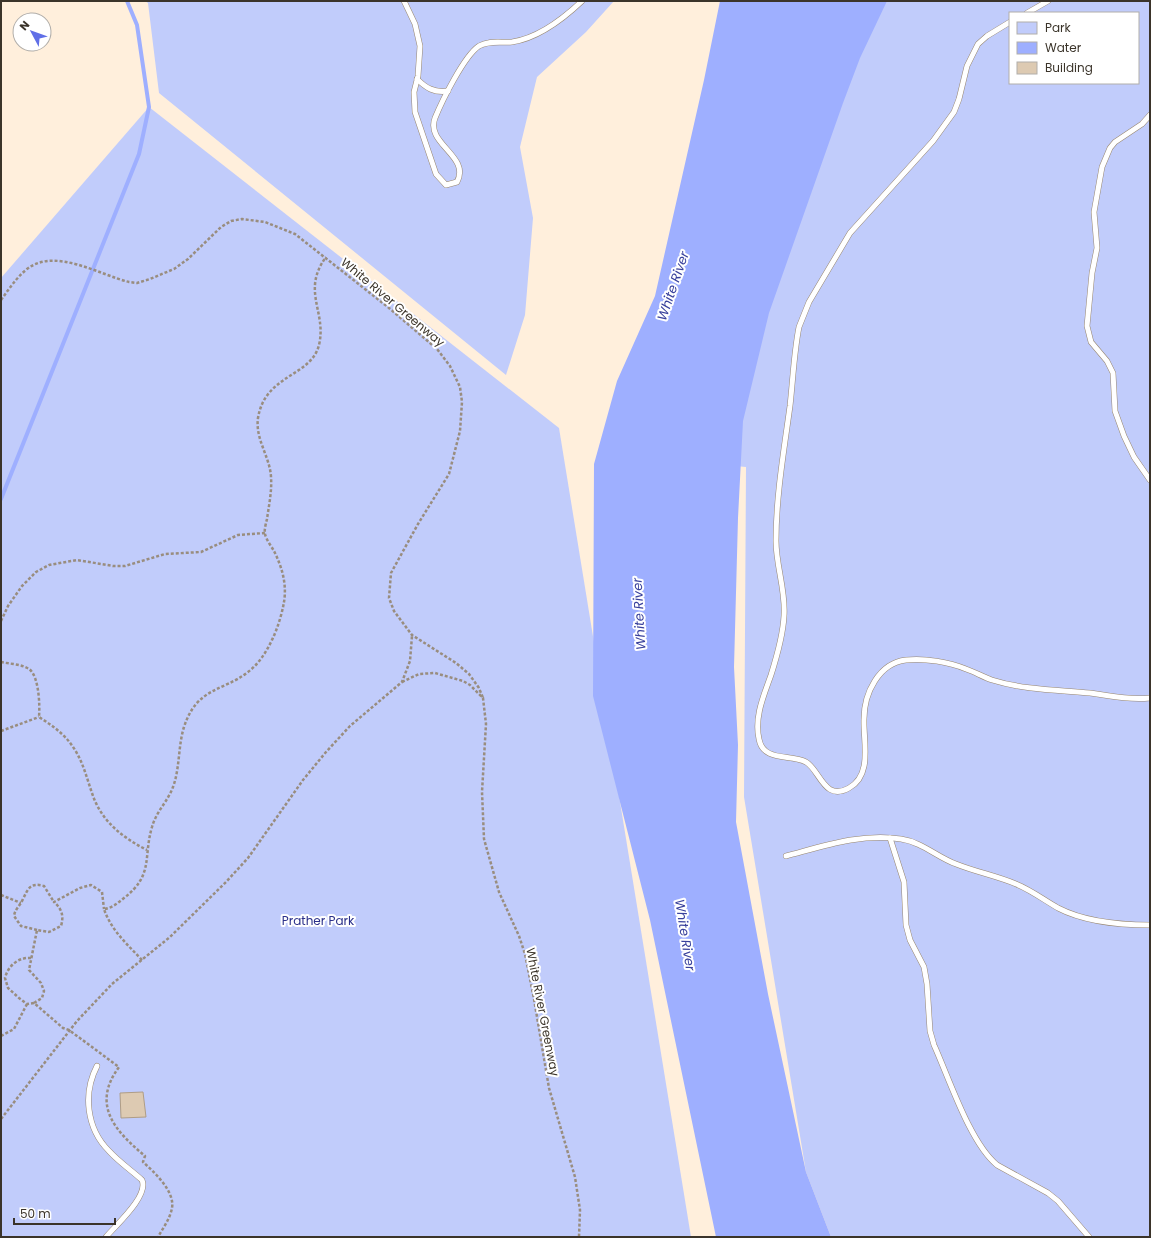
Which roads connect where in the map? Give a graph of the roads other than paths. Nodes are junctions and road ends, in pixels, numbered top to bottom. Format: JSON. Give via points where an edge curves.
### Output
{"nodes":[{"id":1,"x":404,"y":1,"type":"edge"},
{"id":2,"x":582,"y":1,"type":"edge"},
{"id":3,"x":1048,"y":1,"type":"edge"},
{"id":4,"x":1029,"y":12,"type":"edge"},
{"id":5,"x":1009,"y":23,"type":"edge"},
{"id":6,"x":417,"y":79,"type":"junction"},
{"id":7,"x":448,"y":91,"type":"junction"},
{"id":8,"x":1150,"y":115,"type":"edge"},
{"id":9,"x":1150,"y":480,"type":"edge"},
{"id":10,"x":1150,"y":698,"type":"edge"},
{"id":11,"x":890,"y":838,"type":"junction"},
{"id":12,"x":786,"y":856,"type":"dead end"},
{"id":13,"x":1150,"y":925,"type":"edge"},
{"id":14,"x":97,"y":1066,"type":"dead end"},
{"id":15,"x":106,"y":1237,"type":"edge"},
{"id":16,"x":1088,"y":1237,"type":"edge"}],
"edges":[{"from":1,"to":6,"type":"lane","via":[[412,14],[418,37],[420,54]]},
{"from":2,"to":7,"type":"lane","via":[[564,18],[539,32],[520,40],[479,46],[466,59]]},
{"from":3,"to":4,"type":"lane"},
{"from":5,"to":10,"type":"lane","via":[[978,44],[967,66],[954,112],[933,141],[850,233],[802,318],[796,341],[778,506],[776,542],[784,596],[784,615],[776,656],[761,702],[759,740],[770,754],[807,763],[821,782],[831,789],[849,788],[860,775],[866,760],[864,718],[873,686],[882,670],[904,660],[918,659],[953,665],[992,680],[1034,690]]},
{"from":6,"to":7,"type":"lane","via":[[422,85],[436,92]]},
{"from":6,"to":7,"type":"lane","via":[[414,92],[415,112],[436,174],[446,185],[457,182],[460,176],[458,165],[433,130],[436,116]]},
{"from":8,"to":9,"type":"lane","via":[[1142,124],[1115,142],[1102,167],[1094,212],[1097,248],[1086,326],[1091,342],[1107,361],[1113,373],[1115,411],[1124,436],[1134,457]]},
{"from":11,"to":12,"type":"lane","via":[[857,838]]},
{"from":11,"to":13,"type":"lane","via":[[908,840],[956,864],[1016,884],[1076,915],[1118,924]]},
{"from":11,"to":16,"type":"lane","via":[[904,882],[906,925],[910,940],[924,967],[930,1031],[976,1140],[997,1166],[1058,1201]]},
{"from":14,"to":15,"type":"lane","via":[[88,1094],[88,1104],[96,1131],[108,1151],[144,1184],[140,1197]]}]}
